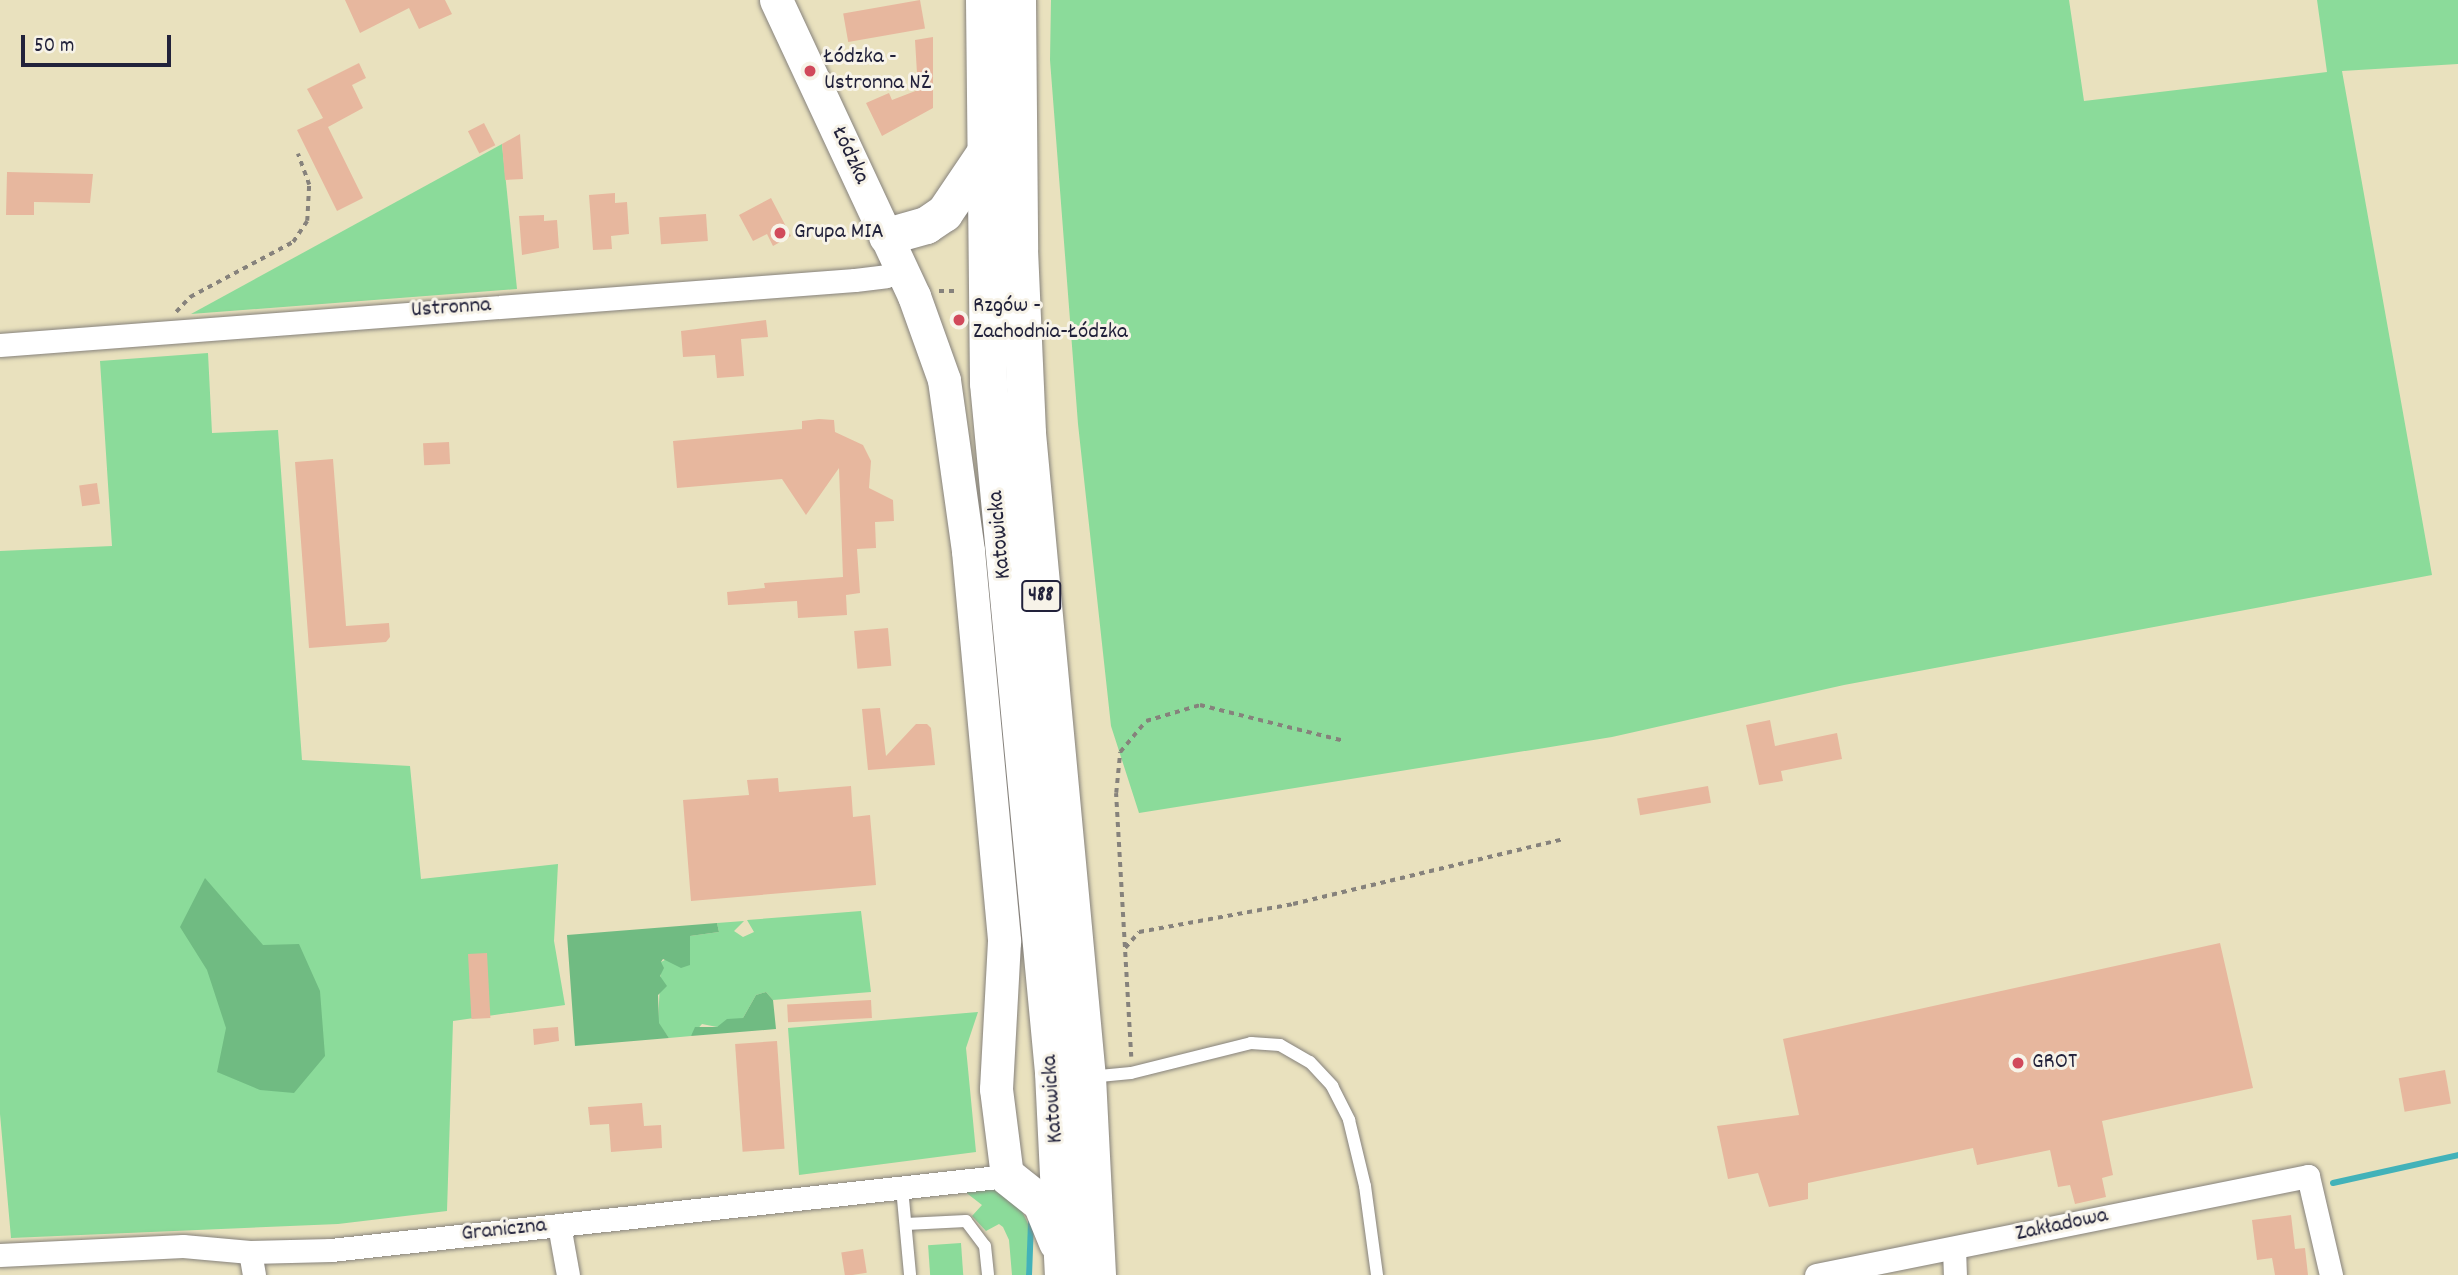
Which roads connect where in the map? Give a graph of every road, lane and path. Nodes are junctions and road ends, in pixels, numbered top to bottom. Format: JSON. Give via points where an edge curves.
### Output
{"nodes":[{"id":1,"x":776,"y":0,"type":"edge"},
{"id":2,"x":984,"y":0,"type":"edge"},
{"id":3,"x":1017,"y":0,"type":"edge"},
{"id":4,"x":984,"y":153,"type":"junction"},
{"id":5,"x":298,"y":154,"type":"dead end"},
{"id":6,"x":894,"y":252,"type":"junction"},
{"id":7,"x":176,"y":331,"type":"junction"},
{"id":8,"x":0,"y":345,"type":"edge"},
{"id":9,"x":1344,"y":741,"type":"dead end"},
{"id":10,"x":1563,"y":839,"type":"dead end"},
{"id":11,"x":1124,"y":950,"type":"junction"},
{"id":12,"x":1131,"y":1073,"type":"junction"},
{"id":13,"x":1087,"y":1077,"type":"junction"},
{"id":14,"x":1007,"y":1176,"type":"junction"},
{"id":15,"x":902,"y":1188,"type":"junction"},
{"id":16,"x":1078,"y":1192,"type":"junction"},
{"id":17,"x":906,"y":1224,"type":"junction"},
{"id":18,"x":559,"y":1225,"type":"junction"},
{"id":19,"x":1954,"y":1248,"type":"junction"},
{"id":20,"x":250,"y":1252,"type":"junction"},
{"id":21,"x":0,"y":1255,"type":"edge"},
{"id":22,"x":1063,"y":1267,"type":"edge"},
{"id":23,"x":254,"y":1275,"type":"edge"},
{"id":24,"x":568,"y":1275,"type":"edge"},
{"id":25,"x":911,"y":1275,"type":"edge"},
{"id":26,"x":988,"y":1275,"type":"edge"},
{"id":27,"x":1097,"y":1275,"type":"edge"},
{"id":28,"x":1377,"y":1275,"type":"edge"},
{"id":29,"x":1816,"y":1275,"type":"edge"},
{"id":30,"x":1955,"y":1275,"type":"edge"},
{"id":31,"x":2331,"y":1275,"type":"edge"}],
"edges":[{"from":1,"to":6,"type":"street","name":"Łódzka"},
{"from":2,"to":4,"type":"main road","name":"Katowicka","number":"488"},
{"from":3,"to":13,"type":"main road","name":"Katowicka","number":"488","via":[[1026,421]]},
{"from":4,"to":6,"type":"main road","via":[[944,213]]},
{"from":4,"to":16,"type":"main road","name":"Katowicka","number":"488","via":[[988,383]]},
{"from":5,"to":7,"type":"path","via":[[309,185],[307,221],[293,242],[176,307]]},
{"from":6,"to":7,"type":"street","name":"Ustronna","via":[[886,276],[855,280]]},
{"from":6,"to":14,"type":"street","name":"Łódzka","via":[[944,380],[968,551],[1004,941],[996,1089]]},
{"from":7,"to":8,"type":"street","name":"Ustronna"},
{"from":9,"to":11,"type":"path","via":[[1200,705],[1146,721],[1120,752],[1116,793]]},
{"from":10,"to":11,"type":"path","via":[[1293,904],[1139,932]]},
{"from":11,"to":12,"type":"path"},
{"from":12,"to":13,"type":"lane"},
{"from":12,"to":28,"type":"lane","via":[[1251,1043],[1280,1045],[1310,1062],[1332,1086],[1349,1120],[1365,1186]]},
{"from":13,"to":16,"type":"main road","name":"Katowicka","number":"488"},
{"from":14,"to":15,"type":"street","name":"Graniczna"},
{"from":14,"to":22,"type":"main road","via":[[1041,1203]]},
{"from":15,"to":17,"type":"lane"},
{"from":15,"to":18,"type":"street","name":"Graniczna"},
{"from":16,"to":22,"type":"main road","number":"488"},
{"from":16,"to":27,"type":"main road","number":"488"},
{"from":17,"to":25,"type":"lane"},
{"from":17,"to":26,"type":"lane","via":[[966,1221],[985,1246]]},
{"from":18,"to":20,"type":"street","name":"Graniczna","via":[[331,1250]]},
{"from":18,"to":24,"type":"street"},
{"from":19,"to":29,"type":"street","name":"Zakładowa"},
{"from":19,"to":30,"type":"street"},
{"from":19,"to":31,"type":"street","name":"Zakładowa","via":[[2308,1176]]},
{"from":20,"to":21,"type":"street","name":"Graniczna","via":[[183,1246]]},
{"from":20,"to":23,"type":"street"}]}
